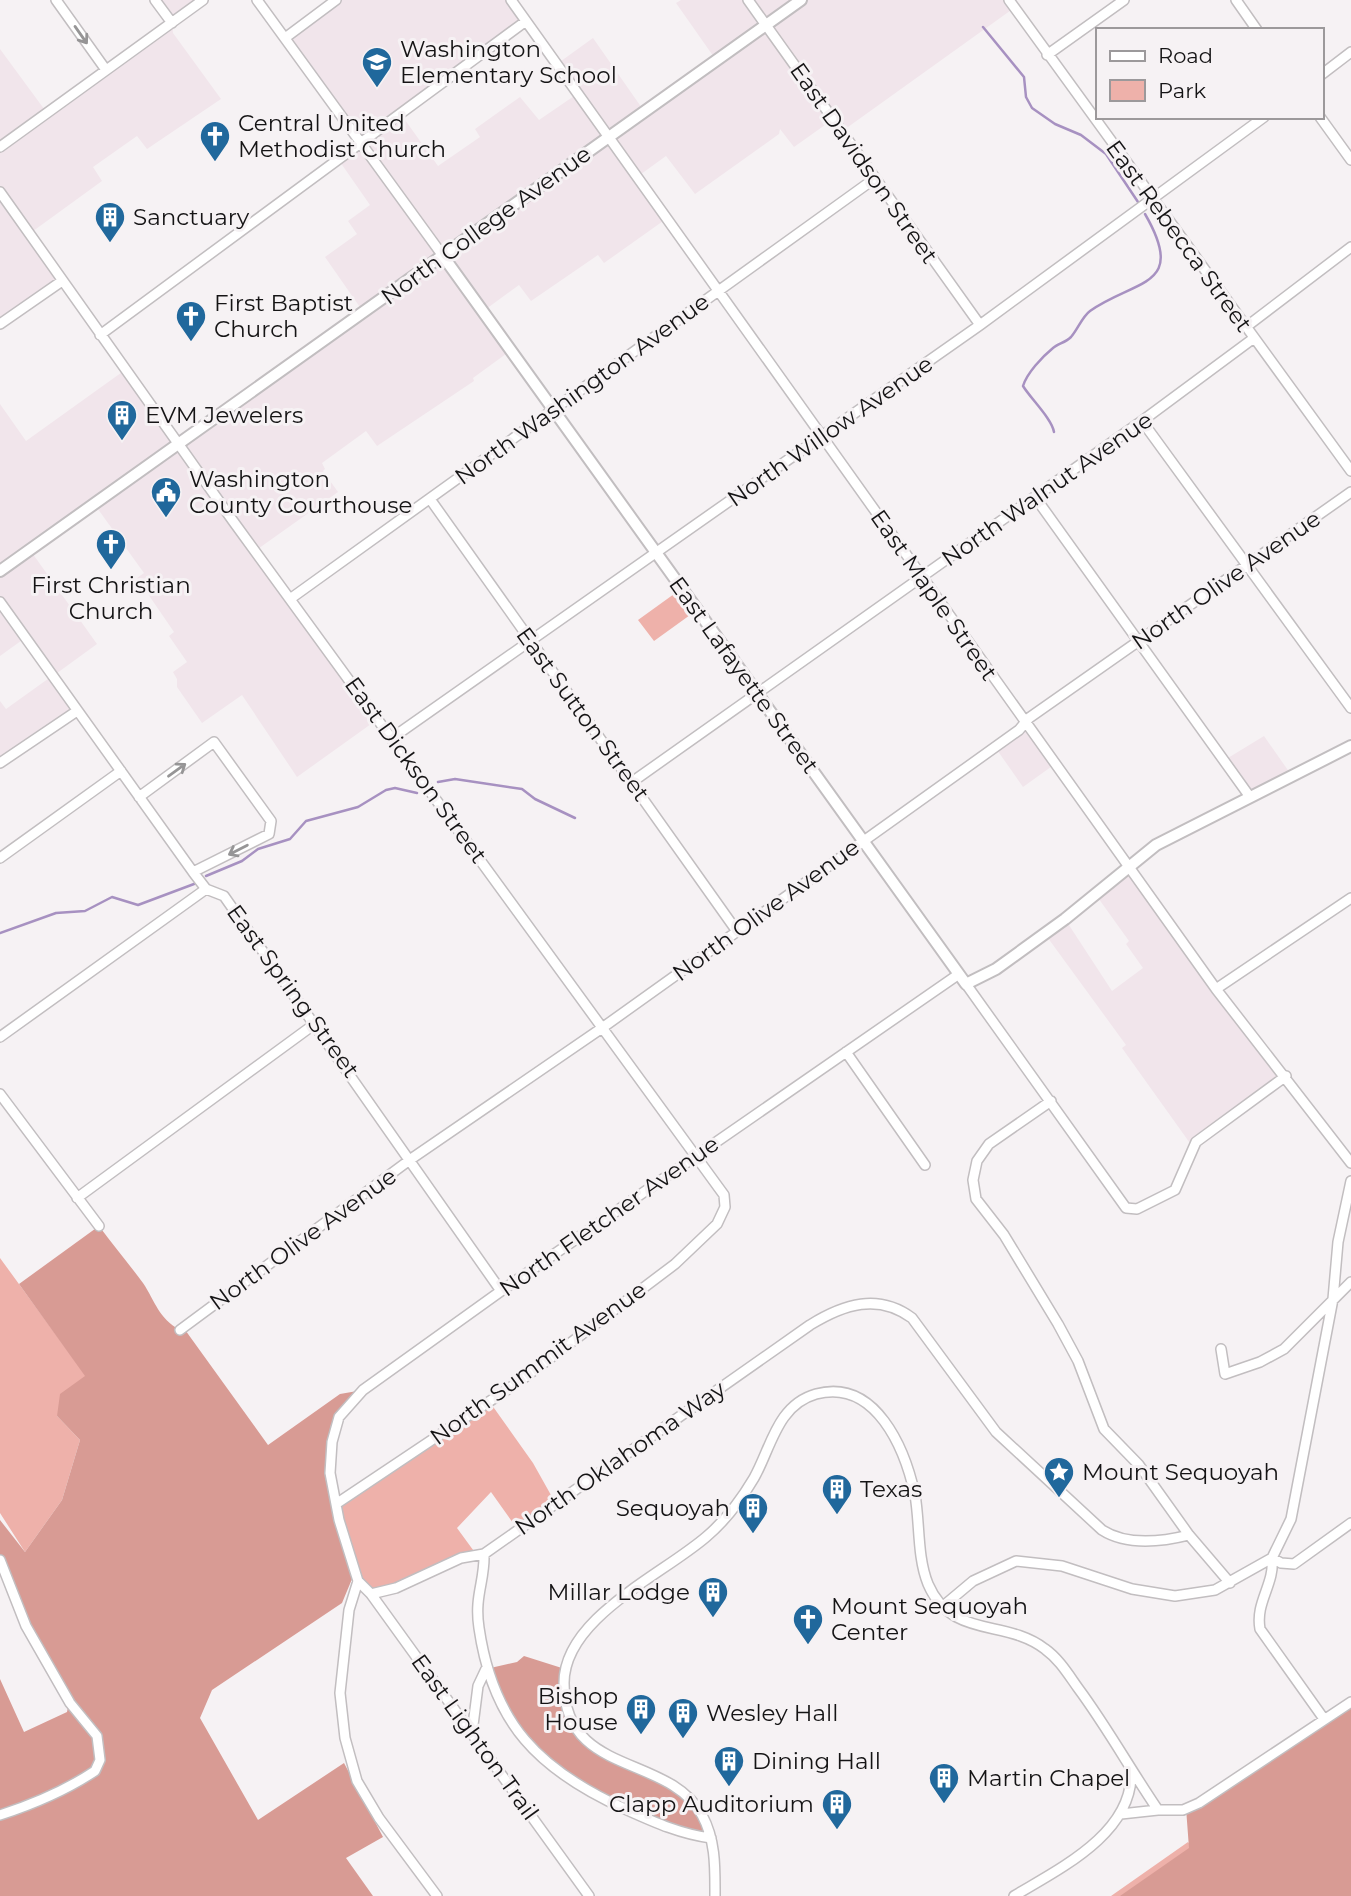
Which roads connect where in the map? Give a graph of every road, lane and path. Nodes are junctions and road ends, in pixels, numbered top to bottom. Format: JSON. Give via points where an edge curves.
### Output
{"nodes":[{"id":1,"x":56,"y":0,"type":"edge"},
{"id":2,"x":155,"y":0,"type":"edge"},
{"id":3,"x":203,"y":0,"type":"edge"},
{"id":4,"x":257,"y":0,"type":"edge"},
{"id":5,"x":337,"y":0,"type":"edge"},
{"id":6,"x":748,"y":0,"type":"edge"},
{"id":7,"x":801,"y":0,"type":"edge"},
{"id":8,"x":1009,"y":0,"type":"edge"},
{"id":9,"x":1124,"y":0,"type":"edge"},
{"id":10,"x":1236,"y":0,"type":"edge"},
{"id":11,"x":514,"y":1,"type":"edge"},
{"id":12,"x":526,"y":21,"type":"junction"},
{"id":13,"x":172,"y":23,"type":"junction"},
{"id":14,"x":766,"y":25,"type":"junction"},
{"id":15,"x":1256,"y":28,"type":"edge"},
{"id":16,"x":285,"y":38,"type":"junction"},
{"id":17,"x":1351,"y":52,"type":"edge"},
{"id":18,"x":1047,"y":55,"type":"junction"},
{"id":19,"x":106,"y":70,"type":"junction"},
{"id":20,"x":1323,"y":73,"type":"edge"},
{"id":21,"x":1261,"y":119,"type":"edge"},
{"id":22,"x":1321,"y":119,"type":"edge"},
{"id":23,"x":608,"y":137,"type":"junction"},
{"id":24,"x":360,"y":142,"type":"junction"},
{"id":25,"x":0,"y":147,"type":"edge"},
{"id":26,"x":1351,"y":160,"type":"edge"},
{"id":27,"x":874,"y":179,"type":"junction"},
{"id":28,"x":0,"y":194,"type":"edge"},
{"id":29,"x":1152,"y":201,"type":"junction"},
{"id":30,"x":1351,"y":247,"type":"edge"},
{"id":31,"x":443,"y":256,"type":"junction"},
{"id":32,"x":62,"y":281,"type":"junction"},
{"id":33,"x":718,"y":291,"type":"junction"},
{"id":34,"x":0,"y":324,"type":"edge"},
{"id":35,"x":980,"y":325,"type":"junction"},
{"id":36,"x":1247,"y":327,"type":"junction"},
{"id":37,"x":100,"y":335,"type":"junction"},
{"id":38,"x":1254,"y":338,"type":"junction"},
{"id":39,"x":552,"y":411,"type":"junction"},
{"id":40,"x":1142,"y":421,"type":"junction"},
{"id":41,"x":821,"y":437,"type":"junction"},
{"id":42,"x":178,"y":445,"type":"junction"},
{"id":43,"x":1351,"y":471,"type":"edge"},
{"id":44,"x":1351,"y":492,"type":"edge"},
{"id":45,"x":1035,"y":497,"type":"junction"},
{"id":46,"x":430,"y":499,"type":"junction"},
{"id":47,"x":656,"y":554,"type":"junction"},
{"id":48,"x":1246,"y":564,"type":"junction"},
{"id":49,"x":0,"y":571,"type":"edge"},
{"id":50,"x":922,"y":578,"type":"junction"},
{"id":51,"x":290,"y":599,"type":"junction"},
{"id":52,"x":0,"y":602,"type":"edge"},
{"id":53,"x":530,"y":641,"type":"junction"},
{"id":54,"x":1137,"y":643,"type":"junction"},
{"id":55,"x":757,"y":693,"type":"junction"},
{"id":56,"x":1351,"y":708,"type":"edge"},
{"id":57,"x":78,"y":711,"type":"junction"},
{"id":58,"x":1025,"y":723,"type":"junction"},
{"id":59,"x":392,"y":738,"type":"junction"},
{"id":60,"x":1351,"y":746,"type":"edge"},
{"id":61,"x":0,"y":763,"type":"edge"},
{"id":62,"x":121,"y":771,"type":"junction"},
{"id":63,"x":632,"y":782,"type":"junction"},
{"id":64,"x":139,"y":797,"type":"junction"},
{"id":65,"x":1250,"y":797,"type":"junction"},
{"id":66,"x":863,"y":841,"type":"junction"},
{"id":67,"x":0,"y":858,"type":"edge"},
{"id":68,"x":1129,"y":866,"type":"junction"},
{"id":69,"x":193,"y":872,"type":"junction"},
{"id":70,"x":206,"y":889,"type":"junction"},
{"id":71,"x":1351,"y":898,"type":"edge"},
{"id":72,"x":736,"y":930,"type":"junction"},
{"id":73,"x":959,"y":974,"type":"junction"},
{"id":74,"x":966,"y":984,"type":"junction"},
{"id":75,"x":1216,"y":989,"type":"junction"},
{"id":76,"x":316,"y":1023,"type":"junction"},
{"id":77,"x":602,"y":1028,"type":"junction"},
{"id":78,"x":0,"y":1037,"type":"edge"},
{"id":79,"x":846,"y":1052,"type":"junction"},
{"id":80,"x":1286,"y":1076,"type":"junction"},
{"id":81,"x":0,"y":1094,"type":"edge"},
{"id":82,"x":1051,"y":1101,"type":"junction"},
{"id":83,"x":697,"y":1155,"type":"junction"},
{"id":84,"x":411,"y":1159,"type":"junction"},
{"id":85,"x":1351,"y":1163,"type":"edge"},
{"id":86,"x":925,"y":1166,"type":"dead end"},
{"id":87,"x":1351,"y":1181,"type":"edge"},
{"id":88,"x":77,"y":1198,"type":"junction"},
{"id":89,"x":725,"y":1207,"type":"joint"},
{"id":90,"x":99,"y":1226,"type":"dead end"},
{"id":91,"x":1351,"y":1282,"type":"edge"},
{"id":92,"x":501,"y":1291,"type":"junction"},
{"id":93,"x":1333,"y":1299,"type":"junction"},
{"id":94,"x":180,"y":1330,"type":"dead end"},
{"id":95,"x":1221,"y":1349,"type":"dead end"},
{"id":96,"x":336,"y":1504,"type":"junction"},
{"id":97,"x":1351,"y":1523,"type":"edge"},
{"id":98,"x":1189,"y":1535,"type":"junction"},
{"id":99,"x":484,"y":1554,"type":"junction"},
{"id":100,"x":1272,"y":1558,"type":"junction"},
{"id":101,"x":0,"y":1560,"type":"edge"},
{"id":102,"x":358,"y":1581,"type":"junction"},
{"id":103,"x":1230,"y":1583,"type":"junction"},
{"id":104,"x":372,"y":1594,"type":"junction"},
{"id":105,"x":942,"y":1606,"type":"junction"},
{"id":106,"x":486,"y":1668,"type":"junction"},
{"id":107,"x":1351,"y":1702,"type":"edge"},
{"id":108,"x":1324,"y":1720,"type":"junction"},
{"id":109,"x":472,"y":1733,"type":"junction"},
{"id":110,"x":1130,"y":1770,"type":"junction"},
{"id":111,"x":1158,"y":1810,"type":"junction"},
{"id":112,"x":1121,"y":1814,"type":"junction"},
{"id":113,"x":0,"y":1815,"type":"edge"},
{"id":114,"x":711,"y":1838,"type":"junction"},
{"id":115,"x":437,"y":1896,"type":"edge"},
{"id":116,"x":589,"y":1896,"type":"edge"},
{"id":117,"x":715,"y":1896,"type":"edge"},
{"id":118,"x":1014,"y":1896,"type":"edge"}],
"edges":[{"from":1,"to":19,"type":"street","one_way":true},
{"from":2,"to":13,"type":"street"},
{"from":3,"to":13,"type":"street"},
{"from":4,"to":16,"type":"street","name":"East Lafayette Street"},
{"from":5,"to":16,"type":"street"},
{"from":6,"to":14,"type":"street","name":"East Davidson Street"},
{"from":7,"to":14,"type":"main road","name":"North College Avenue"},
{"from":8,"to":18,"type":"street","name":"East Rebecca Street"},
{"from":9,"to":18,"type":"street"},
{"from":10,"to":15,"type":"street"},
{"from":11,"to":12,"type":"street","name":"East Maple Street"},
{"from":12,"to":23,"type":"street","name":"East Maple Street"},
{"from":12,"to":24,"type":"street"},
{"from":13,"to":19,"type":"street"},
{"from":14,"to":23,"type":"main road","name":"North College Avenue"},
{"from":14,"to":27,"type":"street","name":"East Davidson Street"},
{"from":16,"to":24,"type":"street","name":"East Lafayette Street"},
{"from":17,"to":20,"type":"street"},
{"from":18,"to":29,"type":"street","name":"East Rebecca Street"},
{"from":19,"to":25,"type":"street"},
{"from":21,"to":29,"type":"street","name":"North Willow Avenue"},
{"from":22,"to":26,"type":"street"},
{"from":23,"to":31,"type":"main road","name":"North College Avenue"},
{"from":23,"to":33,"type":"street","name":"East Maple Street"},
{"from":24,"to":31,"type":"street","name":"East Lafayette Street"},
{"from":24,"to":37,"type":"street"},
{"from":27,"to":33,"type":"street","name":"North Washington Avenue"},
{"from":27,"to":35,"type":"street","name":"East Davidson Street"},
{"from":28,"to":32,"type":"street","name":"East Dickson Street"},
{"from":29,"to":35,"type":"street","name":"North Willow Avenue"},
{"from":29,"to":36,"type":"street","name":"East Rebecca Street"},
{"from":30,"to":36,"type":"street"},
{"from":31,"to":39,"type":"main road","name":"East Lafayette Street"},
{"from":31,"to":42,"type":"main road","name":"North College Avenue"},
{"from":32,"to":34,"type":"street"},
{"from":32,"to":37,"type":"street","name":"East Dickson Street"},
{"from":33,"to":39,"type":"street","name":"North Washington Avenue"},
{"from":33,"to":41,"type":"street","name":"East Maple Street"},
{"from":35,"to":41,"type":"street","name":"North Willow Avenue"},
{"from":36,"to":38,"type":"street","name":"East Rebecca Street"},
{"from":37,"to":42,"type":"street","name":"East Dickson Street"},
{"from":38,"to":40,"type":"street","name":"North Walnut Avenue"},
{"from":38,"to":43,"type":"street","name":"East Rebecca Street"},
{"from":39,"to":46,"type":"street","name":"North Washington Avenue"},
{"from":39,"to":47,"type":"main road","name":"East Lafayette Street"},
{"from":40,"to":45,"type":"street","name":"North Walnut Avenue"},
{"from":40,"to":48,"type":"street"},
{"from":41,"to":47,"type":"street","name":"North Willow Avenue"},
{"from":41,"to":50,"type":"street","name":"East Maple Street"},
{"from":42,"to":49,"type":"main road","name":"North College Avenue"},
{"from":42,"to":51,"type":"street","name":"East Dickson Street"},
{"from":44,"to":48,"type":"street","name":"North Olive Avenue"},
{"from":45,"to":50,"type":"street","name":"North Walnut Avenue"},
{"from":45,"to":54,"type":"street"},
{"from":46,"to":51,"type":"street","name":"North Washington Avenue"},
{"from":46,"to":53,"type":"street","name":"East Sutton Street"},
{"from":47,"to":53,"type":"street","name":"North Willow Avenue"},
{"from":47,"to":55,"type":"main road","name":"East Lafayette Street"},
{"from":48,"to":54,"type":"street","name":"North Olive Avenue"},
{"from":48,"to":56,"type":"street"},
{"from":50,"to":55,"type":"street","name":"North Walnut Avenue"},
{"from":50,"to":58,"type":"street","name":"East Maple Street"},
{"from":51,"to":59,"type":"street","name":"East Dickson Street"},
{"from":52,"to":57,"type":"street","name":"East Spring Street"},
{"from":53,"to":59,"type":"street","name":"North Willow Avenue"},
{"from":53,"to":63,"type":"street","name":"East Sutton Street"},
{"from":54,"to":58,"type":"street","name":"North Olive Avenue"},
{"from":54,"to":65,"type":"street"},
{"from":55,"to":63,"type":"street","name":"North Walnut Avenue"},
{"from":55,"to":66,"type":"main road","name":"East Lafayette Street"},
{"from":57,"to":61,"type":"street"},
{"from":57,"to":62,"type":"street","name":"East Spring Street"},
{"from":58,"to":66,"type":"street","name":"North Olive Avenue"},
{"from":58,"to":68,"type":"street","name":"East Maple Street"},
{"from":59,"to":77,"type":"street","name":"East Dickson Street"},
{"from":60,"to":65,"type":"main road"},
{"from":62,"to":64,"type":"street","name":"East Spring Street"},
{"from":62,"to":67,"type":"street"},
{"from":63,"to":72,"type":"street","name":"East Sutton Street"},
{"from":64,"to":69,"type":"street","name":"East Spring Street"},
{"from":64,"to":69,"type":"street","one_way":true,"via":[[214,742],[271,821],[269,834]]},
{"from":65,"to":68,"type":"main road","via":[[1156,845]]},
{"from":66,"to":72,"type":"street","name":"North Olive Avenue"},
{"from":66,"to":73,"type":"main road","name":"East Lafayette Street"},
{"from":68,"to":74,"type":"main road","via":[[1055,927],[996,969]]},
{"from":68,"to":75,"type":"street","name":"East Maple Street"},
{"from":69,"to":70,"type":"street","name":"East Spring Street"},
{"from":70,"to":76,"type":"street","name":"East Spring Street","via":[[225,896]]},
{"from":70,"to":78,"type":"street"},
{"from":71,"to":75,"type":"street"},
{"from":72,"to":77,"type":"street","name":"North Olive Avenue"},
{"from":73,"to":74,"type":"main road","name":"East Lafayette Street"},
{"from":73,"to":79,"type":"street","name":"North Fletcher Avenue"},
{"from":74,"to":82,"type":"street","name":"East Lafayette Street"},
{"from":75,"to":80,"type":"street","name":"East Maple Street"},
{"from":76,"to":84,"type":"street","name":"East Spring Street"},
{"from":76,"to":88,"type":"street"},
{"from":77,"to":83,"type":"street","name":"East Dickson Street"},
{"from":77,"to":84,"type":"street","name":"North Olive Avenue"},
{"from":79,"to":83,"type":"street","name":"North Fletcher Avenue"},
{"from":79,"to":86,"type":"street"},
{"from":80,"to":82,"type":"street","name":"East Lafayette Street","via":[[1196,1142],[1175,1190],[1137,1209],[1126,1208]]},
{"from":80,"to":85,"type":"street","name":"East Maple Street"},
{"from":81,"to":88,"type":"street"},
{"from":82,"to":98,"type":"street","via":[[989,1144],[977,1161],[976,1199],[1004,1235],[1058,1324],[1104,1429],[1139,1465]]},
{"from":83,"to":89,"type":"street","name":"East Dickson Street","via":[[724,1195]]},
{"from":83,"to":92,"type":"street","name":"North Fletcher Avenue"},
{"from":84,"to":92,"type":"street","name":"East Spring Street"},
{"from":84,"to":94,"type":"street","name":"North Olive Avenue"},
{"from":87,"to":93,"type":"street","via":[[1338,1242]]},
{"from":88,"to":90,"type":"street"},
{"from":89,"to":96,"type":"street","name":"North Summit Avenue","via":[[717,1224],[675,1264],[520,1381]]},
{"from":91,"to":93,"type":"street"},
{"from":92,"to":96,"type":"street","name":"North Fletcher Avenue","via":[[363,1390],[339,1417],[330,1473]]},
{"from":93,"to":95,"type":"street","via":[[1284,1349],[1260,1362],[1226,1374]]},
{"from":93,"to":100,"type":"street","via":[[1291,1519]]},
{"from":96,"to":102,"type":"street","name":"North Fletcher Avenue"},
{"from":97,"to":100,"type":"street","via":[[1294,1564]]},
{"from":98,"to":99,"type":"street","name":"North Oklahoma Way","via":[[1128,1540],[1102,1530],[996,1432],[912,1318],[897,1307],[859,1303],[810,1325]]},
{"from":98,"to":103,"type":"street"},
{"from":99,"to":104,"type":"street","name":"North Oklahoma Way","via":[[461,1558]]},
{"from":99,"to":106,"type":"street","via":[[476,1607]]},
{"from":100,"to":103,"type":"street"},
{"from":100,"to":108,"type":"street","via":[[1274,1571],[1257,1614],[1260,1629]]},
{"from":101,"to":113,"type":"street","via":[[26,1626],[69,1703],[97,1736],[100,1760],[95,1771],[35,1804]]},
{"from":102,"to":104,"type":"street","name":"East Lighton Trail"},
{"from":102,"to":115,"type":"street","via":[[349,1610],[340,1693],[345,1738],[357,1781]]},
{"from":103,"to":105,"type":"street","via":[[1197,1595],[1175,1596],[1132,1589],[1053,1564],[1016,1561],[981,1576]]},
{"from":104,"to":109,"type":"street","name":"East Lighton Trail"},
{"from":105,"to":110,"type":"street","via":[[968,1624],[1019,1635],[1048,1650],[1116,1740]]},
{"from":105,"to":114,"type":"street","via":[[928,1583],[915,1495],[903,1457],[873,1407],[842,1393],[814,1395],[790,1410],[747,1489],[717,1527],[596,1619],[567,1661],[564,1679],[569,1715],[578,1731],[606,1756],[678,1788],[702,1815]]},
{"from":106,"to":109,"type":"street","via":[[478,1686]]},
{"from":106,"to":114,"type":"street","via":[[506,1715],[548,1766],[673,1831]]},
{"from":107,"to":108,"type":"street"},
{"from":108,"to":111,"type":"street","via":[[1199,1802],[1183,1810]]},
{"from":109,"to":116,"type":"street","name":"East Lighton Trail"},
{"from":110,"to":111,"type":"street"},
{"from":110,"to":112,"type":"street","via":[[1129,1793]]},
{"from":111,"to":112,"type":"street"},
{"from":112,"to":118,"type":"street","via":[[1094,1843]]},
{"from":114,"to":117,"type":"street"}]}
